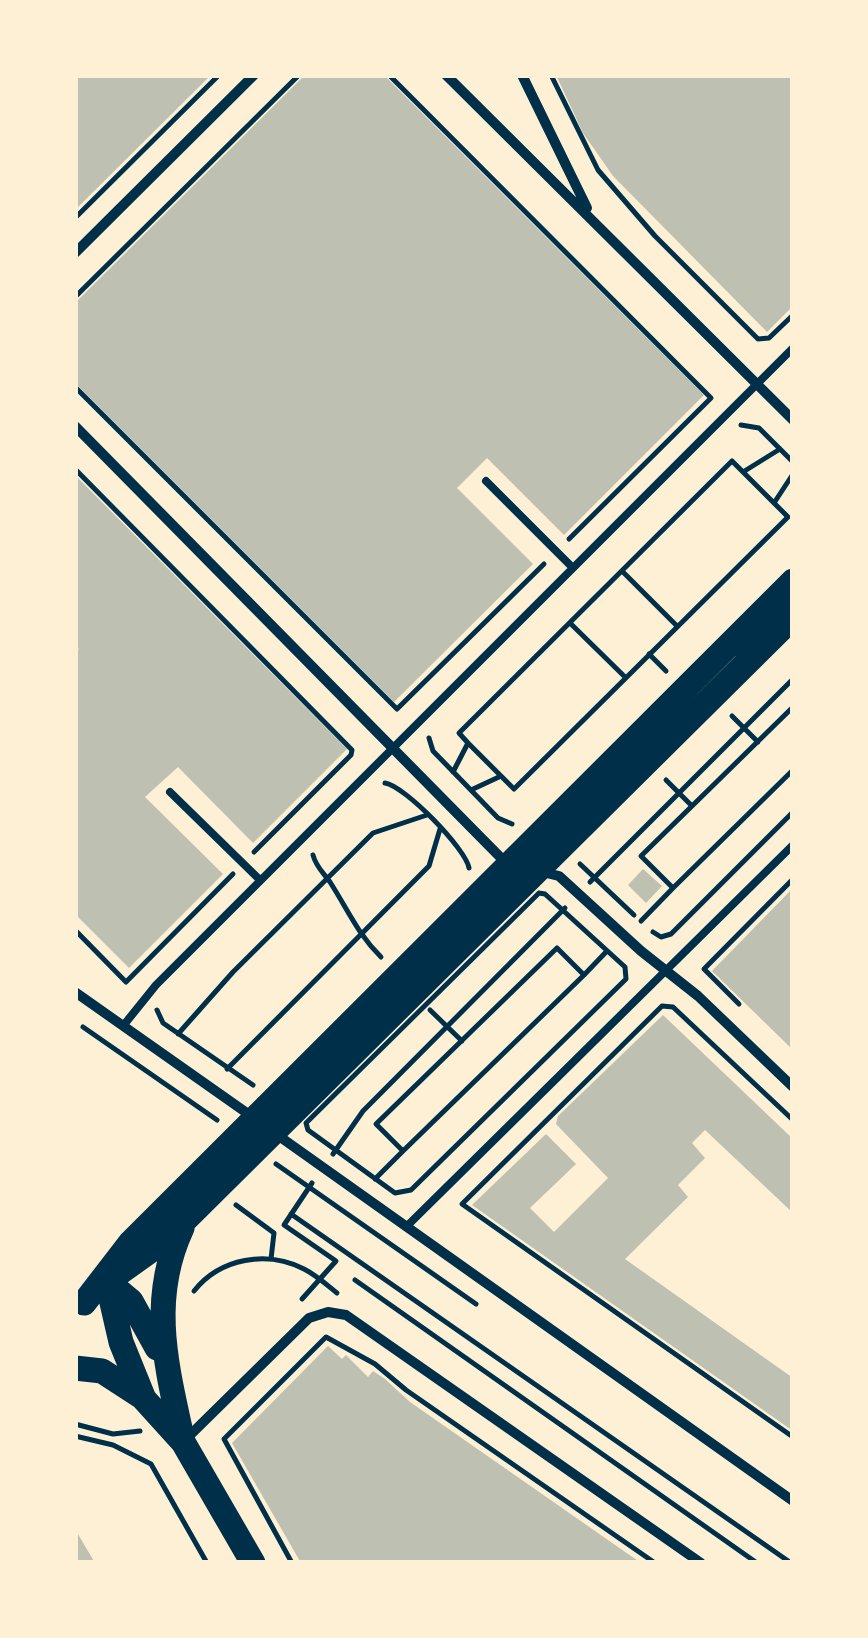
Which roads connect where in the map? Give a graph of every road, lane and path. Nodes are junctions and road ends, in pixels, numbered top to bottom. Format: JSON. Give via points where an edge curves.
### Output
{"nodes":[{"id":1,"x":219,"y":75,"type":"edge"},
{"id":2,"x":254,"y":75,"type":"edge"},
{"id":3,"x":299,"y":75,"type":"edge"},
{"id":4,"x":389,"y":75,"type":"edge"},
{"id":5,"x":446,"y":75,"type":"edge"},
{"id":6,"x":522,"y":75,"type":"edge"},
{"id":7,"x":551,"y":75,"type":"edge"},
{"id":8,"x":75,"y":218,"type":"edge"},
{"id":9,"x":592,"y":218,"type":"junction"},
{"id":10,"x":75,"y":253,"type":"edge"},
{"id":11,"x":75,"y":297,"type":"edge"},
{"id":12,"x":793,"y":315,"type":"edge"},
{"id":13,"x":793,"y":348,"type":"edge"},
{"id":14,"x":756,"y":384,"type":"junction"},
{"id":15,"x":75,"y":387,"type":"edge"},
{"id":16,"x":793,"y":420,"type":"edge"},
{"id":17,"x":75,"y":426,"type":"edge"},
{"id":18,"x":736,"y":427,"type":"dead end"},
{"id":19,"x":780,"y":449,"type":"junction"},
{"id":20,"x":793,"y":462,"type":"edge"},
{"id":21,"x":75,"y":469,"type":"edge"},
{"id":22,"x":743,"y":472,"type":"junction"},
{"id":23,"x":793,"y":474,"type":"edge"},
{"id":24,"x":486,"y":481,"type":"dead end"},
{"id":25,"x":774,"y":503,"type":"junction"},
{"id":26,"x":556,"y":552,"type":"junction"},
{"id":27,"x":573,"y":568,"type":"junction"},
{"id":28,"x":622,"y":571,"type":"junction"},
{"id":29,"x":793,"y":581,"type":"edge"},
{"id":30,"x":793,"y":599,"type":"edge"},
{"id":31,"x":793,"y":618,"type":"edge"},
{"id":32,"x":570,"y":623,"type":"junction"},
{"id":33,"x":678,"y":626,"type":"junction"},
{"id":34,"x":649,"y":654,"type":"junction"},
{"id":35,"x":724,"y":668,"type":"dead end"},
{"id":36,"x":626,"y":678,"type":"junction"},
{"id":37,"x":793,"y":679,"type":"edge"},
{"id":38,"x":667,"y":680,"type":"dead end"},
{"id":39,"x":793,"y":707,"type":"edge"},
{"id":40,"x":729,"y":713,"type":"dead end"},
{"id":41,"x":744,"y":728,"type":"junction"},
{"id":42,"x":429,"y":738,"type":"dead end"},
{"id":43,"x":758,"y":742,"type":"junction"},
{"id":44,"x":468,"y":743,"type":"junction"},
{"id":45,"x":393,"y":747,"type":"junction"},
{"id":46,"x":642,"y":752,"type":"dead end"},
{"id":47,"x":657,"y":770,"type":"dead end"},
{"id":48,"x":793,"y":770,"type":"edge"},
{"id":49,"x":453,"y":772,"type":"junction"},
{"id":50,"x":501,"y":776,"type":"junction"},
{"id":51,"x":376,"y":785,"type":"dead end"},
{"id":52,"x":621,"y":788,"type":"junction"},
{"id":53,"x":471,"y":790,"type":"junction"},
{"id":54,"x":170,"y":792,"type":"dead end"},
{"id":55,"x":680,"y":793,"type":"junction"},
{"id":56,"x":692,"y":806,"type":"junction"},
{"id":57,"x":793,"y":812,"type":"edge"},
{"id":58,"x":426,"y":815,"type":"junction"},
{"id":59,"x":524,"y":822,"type":"dead end"},
{"id":60,"x":440,"y":829,"type":"junction"},
{"id":61,"x":309,"y":840,"type":"dead end"},
{"id":62,"x":793,"y":845,"type":"edge"},
{"id":63,"x":243,"y":864,"type":"junction"},
{"id":64,"x":506,"y":871,"type":"junction"},
{"id":65,"x":328,"y":878,"type":"junction"},
{"id":66,"x":793,"y":879,"type":"edge"},
{"id":67,"x":260,"y":880,"type":"junction"},
{"id":68,"x":673,"y":888,"type":"junction"},
{"id":69,"x":578,"y":894,"type":"junction"},
{"id":70,"x":562,"y":910,"type":"junction"},
{"id":71,"x":641,"y":921,"type":"dead end"},
{"id":72,"x":75,"y":930,"type":"edge"},
{"id":73,"x":458,"y":931,"type":"dead end"},
{"id":74,"x":360,"y":935,"type":"junction"},
{"id":75,"x":656,"y":935,"type":"dead end"},
{"id":76,"x":608,"y":952,"type":"junction"},
{"id":77,"x":387,"y":962,"type":"dead end"},
{"id":78,"x":665,"y":970,"type":"junction"},
{"id":79,"x":584,"y":975,"type":"junction"},
{"id":80,"x":75,"y":992,"type":"edge"},
{"id":81,"x":159,"y":1000,"type":"dead end"},
{"id":82,"x":425,"y":1004,"type":"junction"},
{"id":83,"x":740,"y":1006,"type":"dead end"},
{"id":84,"x":123,"y":1026,"type":"junction"},
{"id":85,"x":447,"y":1026,"type":"junction"},
{"id":86,"x":83,"y":1027,"type":"dead end"},
{"id":87,"x":178,"y":1034,"type":"junction"},
{"id":88,"x":462,"y":1041,"type":"junction"},
{"id":89,"x":227,"y":1069,"type":"junction"},
{"id":90,"x":264,"y":1084,"type":"dead end"},
{"id":91,"x":793,"y":1087,"type":"edge"},
{"id":92,"x":793,"y":1120,"type":"edge"},
{"id":93,"x":220,"y":1130,"type":"dead end"},
{"id":94,"x":265,"y":1134,"type":"junction"},
{"id":95,"x":335,"y":1150,"type":"junction"},
{"id":96,"x":403,"y":1152,"type":"junction"},
{"id":97,"x":322,"y":1169,"type":"junction"},
{"id":98,"x":375,"y":1179,"type":"junction"},
{"id":99,"x":310,"y":1188,"type":"junction"},
{"id":100,"x":230,"y":1200,"type":"dead end"},
{"id":101,"x":291,"y":1214,"type":"junction"},
{"id":102,"x":185,"y":1220,"type":"junction"},
{"id":103,"x":406,"y":1227,"type":"junction"},
{"id":104,"x":154,"y":1234,"type":"dead end"},
{"id":105,"x":390,"y":1244,"type":"dead end"},
{"id":106,"x":271,"y":1259,"type":"junction"},
{"id":107,"x":320,"y":1279,"type":"junction"},
{"id":108,"x":355,"y":1280,"type":"dead end"},
{"id":109,"x":107,"y":1281,"type":"junction"},
{"id":110,"x":340,"y":1295,"type":"dead end"},
{"id":111,"x":190,"y":1296,"type":"dead end"},
{"id":112,"x":80,"y":1307,"type":"edge"},
{"id":113,"x":290,"y":1311,"type":"dead end"},
{"id":114,"x":75,"y":1368,"type":"edge"},
{"id":115,"x":167,"y":1374,"type":"junction"},
{"id":116,"x":144,"y":1400,"type":"junction"},
{"id":117,"x":162,"y":1420,"type":"junction"},
{"id":118,"x":75,"y":1424,"type":"edge"},
{"id":119,"x":75,"y":1436,"type":"edge"},
{"id":120,"x":793,"y":1436,"type":"edge"},
{"id":121,"x":183,"y":1442,"type":"junction"},
{"id":122,"x":793,"y":1501,"type":"edge"},
{"id":123,"x":208,"y":1563,"type":"edge"},
{"id":124,"x":252,"y":1563,"type":"edge"},
{"id":125,"x":292,"y":1563,"type":"edge"},
{"id":126,"x":655,"y":1563,"type":"edge"},
{"id":127,"x":702,"y":1563,"type":"edge"},
{"id":128,"x":757,"y":1563,"type":"edge"},
{"id":129,"x":791,"y":1563,"type":"edge"}],
"edges":[{"from":1,"to":8,"type":"path"},
{"from":2,"to":10,"type":"street"},
{"from":3,"to":11,"type":"path"},
{"from":4,"to":26,"type":"path","via":[[712,398]]},
{"from":5,"to":9,"type":"street"},
{"from":6,"to":9,"type":"street"},
{"from":7,"to":12,"type":"path","via":[[598,170],[758,339]]},
{"from":9,"to":14,"type":"street"},
{"from":13,"to":14,"type":"lane"},
{"from":14,"to":16,"type":"street"},
{"from":14,"to":27,"type":"lane"},
{"from":15,"to":26,"type":"path","via":[[397,710]]},
{"from":17,"to":45,"type":"street"},
{"from":18,"to":19,"type":"path","via":[[755,425]]},
{"from":19,"to":20,"type":"path"},
{"from":19,"to":22,"type":"path"},
{"from":21,"to":63,"type":"path","via":[[352,750]]},
{"from":22,"to":25,"type":"path"},
{"from":22,"to":28,"type":"path","via":[[732,461]]},
{"from":23,"to":25,"type":"path"},
{"from":24,"to":26,"type":"lane"},
{"from":25,"to":33,"type":"path","via":[[788,516]]},
{"from":26,"to":27,"type":"lane"},
{"from":27,"to":45,"type":"lane"},
{"from":28,"to":32,"type":"path"},
{"from":28,"to":33,"type":"path"},
{"from":29,"to":64,"type":"highway"},
{"from":30,"to":35,"type":"lane"},
{"from":31,"to":52,"type":"highway"},
{"from":32,"to":36,"type":"path"},
{"from":32,"to":44,"type":"path","via":[[459,734]]},
{"from":33,"to":34,"type":"path"},
{"from":34,"to":36,"type":"path"},
{"from":34,"to":38,"type":"path","via":[[672,676]]},
{"from":36,"to":50,"type":"path","via":[[514,789]]},
{"from":37,"to":41,"type":"path"},
{"from":39,"to":43,"type":"path"},
{"from":40,"to":41,"type":"path"},
{"from":41,"to":43,"type":"path"},
{"from":41,"to":55,"type":"path"},
{"from":42,"to":49,"type":"path","via":[[432,751]]},
{"from":43,"to":56,"type":"path"},
{"from":44,"to":49,"type":"path"},
{"from":44,"to":50,"type":"path"},
{"from":45,"to":64,"type":"street"},
{"from":45,"to":67,"type":"lane"},
{"from":46,"to":52,"type":"lane"},
{"from":47,"to":55,"type":"path"},
{"from":48,"to":68,"type":"path"},
{"from":49,"to":53,"type":"path"},
{"from":50,"to":53,"type":"path"},
{"from":51,"to":58,"type":"path","via":[[402,789]]},
{"from":52,"to":64,"type":"highway"},
{"from":53,"to":59,"type":"path","via":[[502,821]]},
{"from":54,"to":63,"type":"lane"},
{"from":55,"to":56,"type":"path"},
{"from":55,"to":69,"type":"path"},
{"from":56,"to":68,"type":"path","via":[[641,856]]},
{"from":57,"to":75,"type":"path","via":[[671,934]]},
{"from":58,"to":60,"type":"path"},
{"from":58,"to":65,"type":"path","via":[[373,833]]},
{"from":60,"to":64,"type":"path","via":[[467,857]]},
{"from":60,"to":74,"type":"path","via":[[429,866]]},
{"from":61,"to":65,"type":"path","via":[[316,867]]},
{"from":62,"to":78,"type":"lane"},
{"from":63,"to":67,"type":"lane"},
{"from":63,"to":72,"type":"path","via":[[126,982]]},
{"from":64,"to":69,"type":"street","via":[[559,876]]},
{"from":64,"to":73,"type":"lane"},
{"from":64,"to":94,"type":"highway"},
{"from":64,"to":94,"type":"highway"},
{"from":65,"to":74,"type":"path"},
{"from":65,"to":87,"type":"path"},
{"from":66,"to":83,"type":"path","via":[[704,970]]},
{"from":67,"to":84,"type":"lane"},
{"from":68,"to":71,"type":"path"},
{"from":69,"to":70,"type":"path"},
{"from":69,"to":78,"type":"street"},
{"from":70,"to":76,"type":"path"},
{"from":70,"to":82,"type":"path","via":[[544,894],[534,895]]},
{"from":70,"to":85,"type":"path"},
{"from":74,"to":77,"type":"path"},
{"from":74,"to":89,"type":"path"},
{"from":76,"to":79,"type":"path"},
{"from":76,"to":98,"type":"path","via":[[625,967],[625,980],[456,1146],[406,1192]]},
{"from":78,"to":91,"type":"street"},
{"from":78,"to":103,"type":"lane"},
{"from":79,"to":88,"type":"path","via":[[557,948]]},
{"from":79,"to":96,"type":"path"},
{"from":80,"to":84,"type":"street"},
{"from":81,"to":87,"type":"path","via":[[160,1020]]},
{"from":82,"to":85,"type":"path"},
{"from":82,"to":95,"type":"path","via":[[306,1123]]},
{"from":84,"to":94,"type":"street"},
{"from":85,"to":88,"type":"path"},
{"from":85,"to":95,"type":"path","via":[[362,1111]]},
{"from":86,"to":93,"type":"path","via":[[219,1122]]},
{"from":87,"to":89,"type":"path"},
{"from":88,"to":96,"type":"path","via":[[376,1124]]},
{"from":89,"to":90,"type":"path","via":[[249,1084]]},
{"from":92,"to":120,"type":"path","via":[[674,1007],[662,1006],[462,1204]]},
{"from":94,"to":97,"type":"street"},
{"from":94,"to":99,"type":"path"},
{"from":94,"to":102,"type":"highway"},
{"from":94,"to":112,"type":"highway","via":[[131,1242]]},
{"from":95,"to":97,"type":"path"},
{"from":95,"to":98,"type":"path"},
{"from":96,"to":98,"type":"path"},
{"from":97,"to":99,"type":"path"},
{"from":97,"to":103,"type":"street"},
{"from":99,"to":101,"type":"path"},
{"from":99,"to":105,"type":"path"},
{"from":100,"to":106,"type":"path","via":[[274,1234]]},
{"from":101,"to":107,"type":"path","via":[[284,1224],[336,1261]]},
{"from":101,"to":129,"type":"path"},
{"from":102,"to":109,"type":"highway"},
{"from":102,"to":115,"type":"highway","via":[[163,1290]]},
{"from":103,"to":122,"type":"street"},
{"from":104,"to":109,"type":"lane"},
{"from":106,"to":107,"type":"path"},
{"from":106,"to":111,"type":"path","via":[[216,1270]]},
{"from":107,"to":110,"type":"path"},
{"from":107,"to":113,"type":"path"},
{"from":108,"to":128,"type":"path"},
{"from":109,"to":112,"type":"highway"},
{"from":109,"to":115,"type":"highway","via":[[142,1318]]},
{"from":109,"to":116,"type":"highway"},
{"from":114,"to":116,"type":"highway","via":[[102,1371]]},
{"from":115,"to":121,"type":"highway"},
{"from":116,"to":117,"type":"highway"},
{"from":117,"to":118,"type":"path","via":[[124,1434]]},
{"from":117,"to":121,"type":"highway"},
{"from":119,"to":123,"type":"path","via":[[151,1464]]},
{"from":121,"to":124,"type":"highway"},
{"from":121,"to":127,"type":"street","via":[[309,1318],[346,1314]]},
{"from":125,"to":126,"type":"path","via":[[224,1439],[326,1337]]}]}
